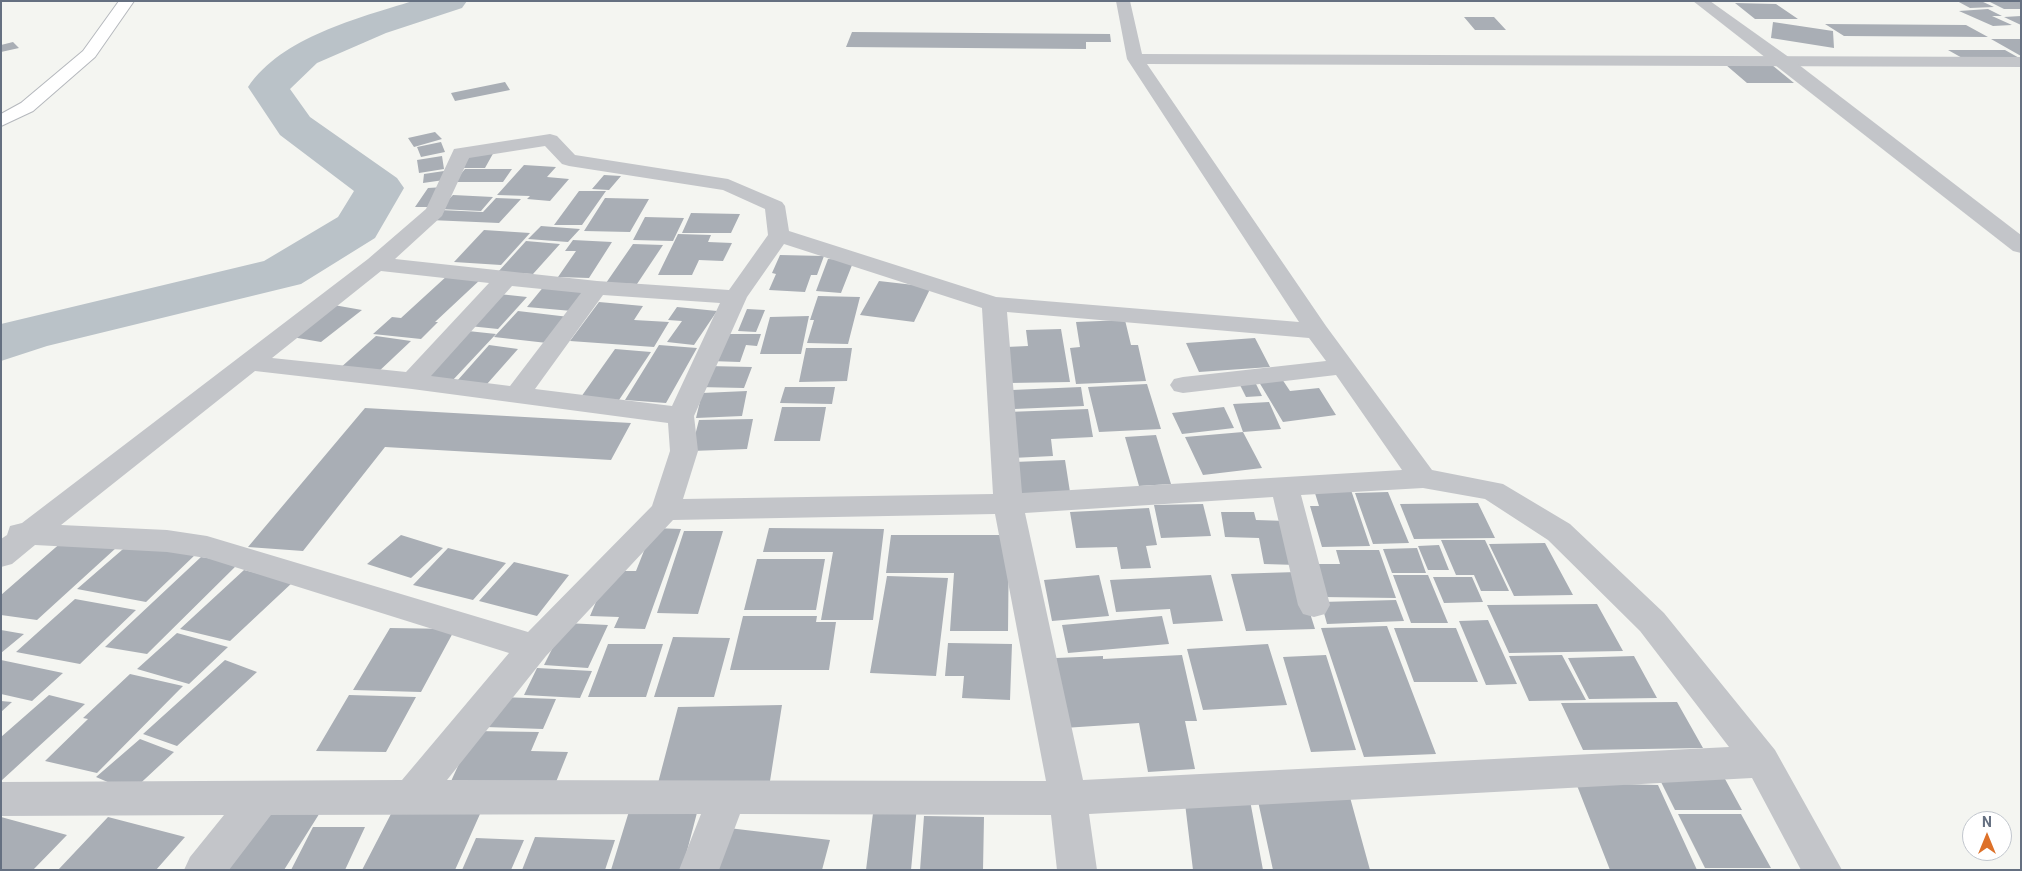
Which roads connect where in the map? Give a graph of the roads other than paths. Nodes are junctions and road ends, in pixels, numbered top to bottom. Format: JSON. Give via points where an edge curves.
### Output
{"nodes":[{"id":1,"x":127,"y":1,"type":"edge"},
{"id":2,"x":1123,"y":1,"type":"edge"},
{"id":3,"x":1700,"y":1,"type":"edge"},
{"id":4,"x":1135,"y":59,"type":"junction"},
{"id":5,"x":1784,"y":62,"type":"junction"},
{"id":6,"x":2021,"y":62,"type":"edge"},
{"id":7,"x":1,"y":121,"type":"edge"},
{"id":8,"x":779,"y":236,"type":"junction"},
{"id":9,"x":2021,"y":246,"type":"edge"},
{"id":10,"x":376,"y":264,"type":"junction"},
{"id":11,"x":505,"y":279,"type":"junction"},
{"id":12,"x":597,"y":288,"type":"junction"},
{"id":13,"x":735,"y":297,"type":"junction"},
{"id":14,"x":994,"y":304,"type":"junction"},
{"id":15,"x":1317,"y":331,"type":"junction"},
{"id":16,"x":249,"y":363,"type":"junction"},
{"id":17,"x":1343,"y":367,"type":"junction"},
{"id":18,"x":412,"y":381,"type":"junction"},
{"id":19,"x":1183,"y":385,"type":"dead end"},
{"id":20,"x":516,"y":396,"type":"junction"},
{"id":21,"x":682,"y":416,"type":"junction"},
{"id":22,"x":1423,"y":478,"type":"junction"},
{"id":23,"x":1285,"y":488,"type":"junction"},
{"id":24,"x":1008,"y":504,"type":"junction"},
{"id":25,"x":665,"y":510,"type":"junction"},
{"id":26,"x":16,"y":533,"type":"edge"},
{"id":27,"x":1,"y":556,"type":"edge"},
{"id":28,"x":1314,"y":605,"type":"dead end"},
{"id":29,"x":534,"y":647,"type":"junction"},
{"id":30,"x":1762,"y":761,"type":"junction"},
{"id":31,"x":411,"y":797,"type":"junction"},
{"id":32,"x":727,"y":797,"type":"junction"},
{"id":33,"x":261,"y":798,"type":"junction"},
{"id":34,"x":1068,"y":798,"type":"junction"},
{"id":35,"x":1,"y":799,"type":"edge"},
{"id":36,"x":204,"y":870,"type":"edge"},
{"id":37,"x":699,"y":870,"type":"edge"},
{"id":38,"x":1077,"y":870,"type":"edge"},
{"id":39,"x":1822,"y":870,"type":"edge"}],
"edges":[{"from":1,"to":7,"type":"main road","via":[[89,54],[27,107]]},
{"from":2,"to":4,"type":"street"},
{"from":3,"to":5,"type":"street"},
{"from":4,"to":5,"type":"street"},
{"from":4,"to":15,"type":"street"},
{"from":5,"to":6,"type":"street"},
{"from":5,"to":9,"type":"street"},
{"from":8,"to":10,"type":"street","via":[[775,206],[728,185],[569,160],[550,140],[461,153],[435,212]]},
{"from":8,"to":13,"type":"street"},
{"from":8,"to":14,"type":"street"},
{"from":10,"to":11,"type":"street"},
{"from":10,"to":16,"type":"street"},
{"from":11,"to":12,"type":"street"},
{"from":11,"to":18,"type":"street"},
{"from":12,"to":13,"type":"street"},
{"from":12,"to":20,"type":"street"},
{"from":13,"to":21,"type":"street"},
{"from":14,"to":15,"type":"street"},
{"from":14,"to":24,"type":"street"},
{"from":15,"to":17,"type":"street"},
{"from":16,"to":18,"type":"street"},
{"from":16,"to":26,"type":"street"},
{"from":17,"to":19,"type":"street"},
{"from":17,"to":22,"type":"street"},
{"from":18,"to":20,"type":"street"},
{"from":20,"to":21,"type":"street"},
{"from":21,"to":25,"type":"street","via":[[684,450]]},
{"from":22,"to":23,"type":"street"},
{"from":22,"to":30,"type":"street","via":[[1493,491],[1559,532],[1652,622]]},
{"from":23,"to":24,"type":"street"},
{"from":23,"to":28,"type":"street"},
{"from":24,"to":25,"type":"street"},
{"from":24,"to":34,"type":"street"},
{"from":25,"to":29,"type":"street"},
{"from":26,"to":27,"type":"street"},
{"from":26,"to":29,"type":"street","via":[[207,546]]},
{"from":29,"to":31,"type":"street"},
{"from":30,"to":34,"type":"street"},
{"from":30,"to":39,"type":"street"},
{"from":31,"to":32,"type":"street"},
{"from":31,"to":33,"type":"street"},
{"from":32,"to":34,"type":"street"},
{"from":32,"to":37,"type":"street"},
{"from":33,"to":35,"type":"street"},
{"from":33,"to":36,"type":"street"},
{"from":34,"to":38,"type":"street"}]}
